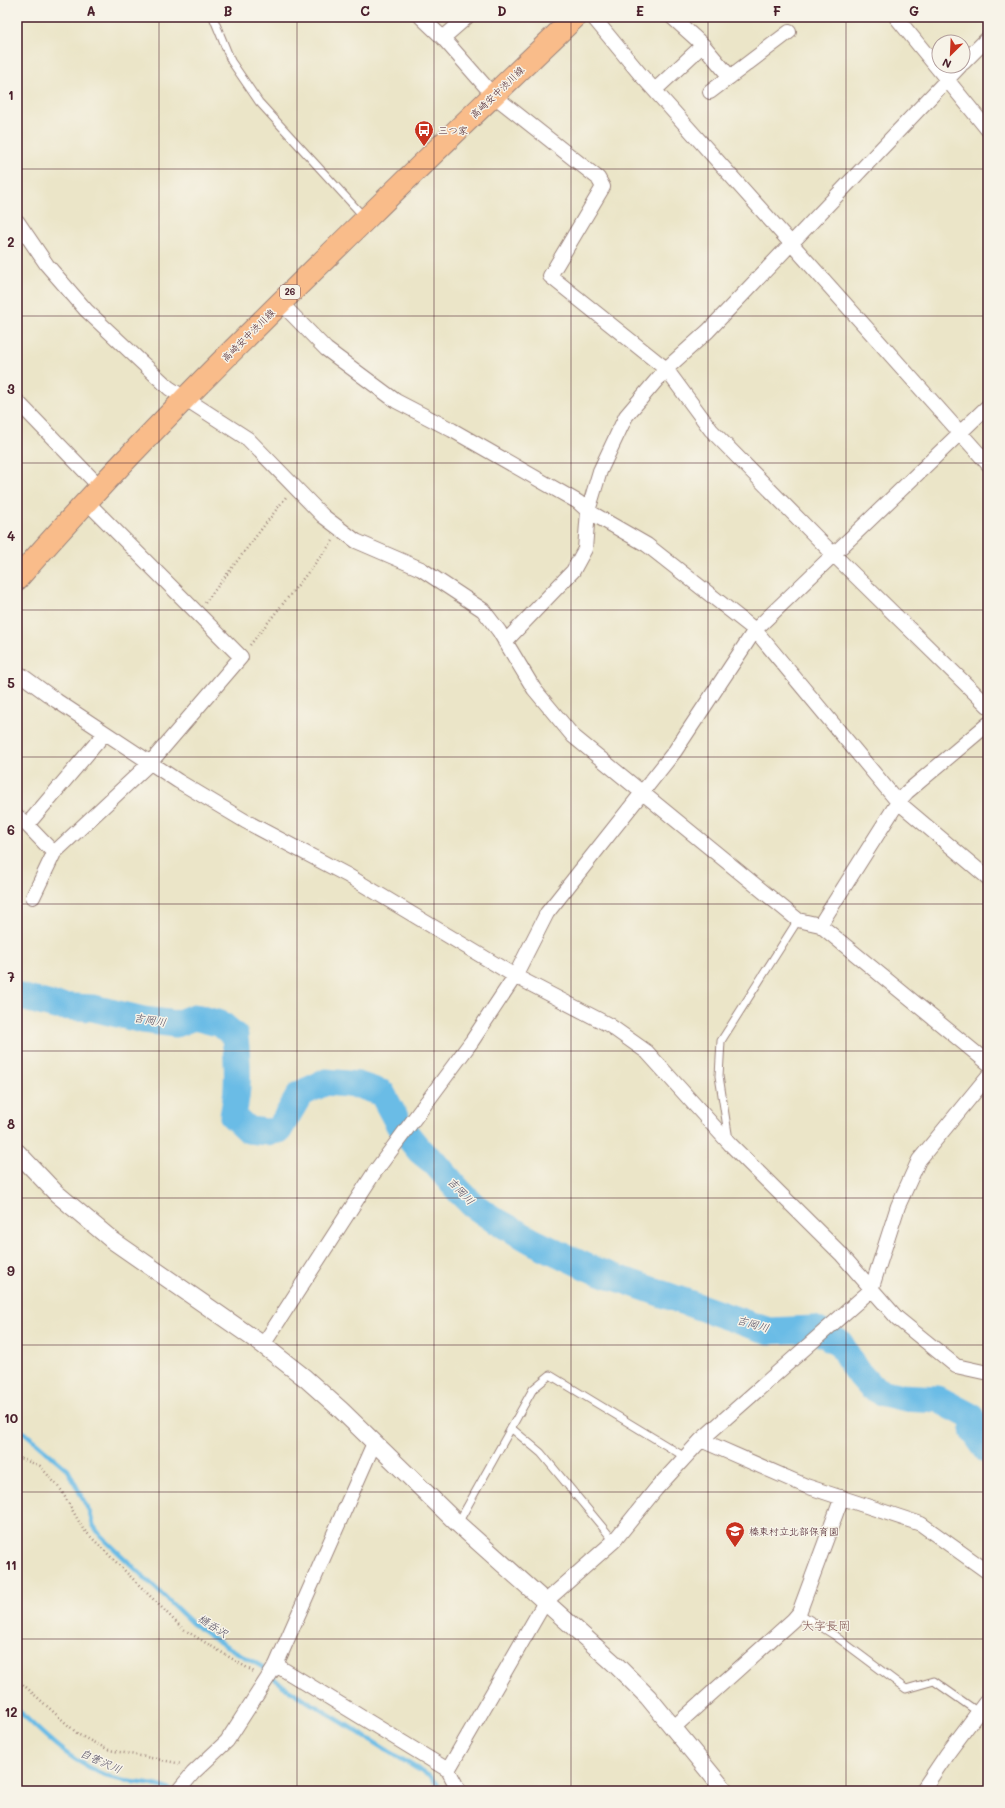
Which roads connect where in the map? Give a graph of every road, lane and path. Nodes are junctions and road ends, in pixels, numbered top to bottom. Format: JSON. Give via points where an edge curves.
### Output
{"nodes":[{"id":1,"x":214,"y":17,"type":"edge"},
{"id":2,"x":421,"y":17,"type":"edge"},
{"id":3,"x":467,"y":17,"type":"edge"},
{"id":4,"x":575,"y":17,"type":"edge"},
{"id":5,"x":593,"y":17,"type":"edge"},
{"id":6,"x":672,"y":17,"type":"edge"},
{"id":7,"x":896,"y":17,"type":"edge"},
{"id":8,"x":789,"y":32,"type":"dead end"},
{"id":9,"x":443,"y":38,"type":"junction"},
{"id":10,"x":988,"y":38,"type":"edge"},
{"id":11,"x":704,"y":45,"type":"junction"},
{"id":12,"x":971,"y":55,"type":"edge"},
{"id":13,"x":953,"y":74,"type":"edge"},
{"id":14,"x":730,"y":77,"type":"junction"},
{"id":15,"x":947,"y":80,"type":"junction"},
{"id":16,"x":655,"y":90,"type":"junction"},
{"id":17,"x":710,"y":92,"type":"dead end"},
{"id":18,"x":493,"y":95,"type":"junction"},
{"id":19,"x":988,"y":130,"type":"edge"},
{"id":20,"x":366,"y":219,"type":"junction"},
{"id":21,"x":17,"y":221,"type":"edge"},
{"id":22,"x":792,"y":242,"type":"junction"},
{"id":23,"x":280,"y":302,"type":"junction"},
{"id":24,"x":666,"y":369,"type":"junction"},
{"id":25,"x":184,"y":398,"type":"junction"},
{"id":26,"x":17,"y":400,"type":"edge"},
{"id":27,"x":988,"y":406,"type":"edge"},
{"id":28,"x":960,"y":432,"type":"junction"},
{"id":29,"x":988,"y":464,"type":"edge"},
{"id":30,"x":294,"y":486,"type":"junction"},
{"id":31,"x":94,"y":495,"type":"junction"},
{"id":32,"x":588,"y":511,"type":"junction"},
{"id":33,"x":342,"y":530,"type":"junction"},
{"id":34,"x":833,"y":554,"type":"junction"},
{"id":35,"x":17,"y":579,"type":"edge"},
{"id":36,"x":198,"y":613,"type":"junction"},
{"id":37,"x":755,"y":630,"type":"junction"},
{"id":38,"x":505,"y":642,"type":"junction"},
{"id":39,"x":241,"y":656,"type":"junction"},
{"id":40,"x":17,"y":672,"type":"edge"},
{"id":41,"x":988,"y":706,"type":"edge"},
{"id":42,"x":988,"y":724,"type":"edge"},
{"id":43,"x":105,"y":733,"type":"junction"},
{"id":44,"x":150,"y":763,"type":"junction"},
{"id":45,"x":642,"y":792,"type":"junction"},
{"id":46,"x":898,"y":802,"type":"junction"},
{"id":47,"x":22,"y":820,"type":"edge"},
{"id":48,"x":54,"y":853,"type":"junction"},
{"id":49,"x":988,"y":878,"type":"edge"},
{"id":50,"x":33,"y":897,"type":"dead end"},
{"id":51,"x":798,"y":920,"type":"junction"},
{"id":52,"x":820,"y":925,"type":"junction"},
{"id":53,"x":515,"y":976,"type":"junction"},
{"id":54,"x":988,"y":1063,"type":"edge"},
{"id":55,"x":988,"y":1076,"type":"edge"},
{"id":56,"x":730,"y":1144,"type":"junction"},
{"id":57,"x":17,"y":1152,"type":"edge"},
{"id":58,"x":871,"y":1290,"type":"junction"},
{"id":59,"x":263,"y":1345,"type":"junction"},
{"id":60,"x":988,"y":1373,"type":"edge"},
{"id":61,"x":511,"y":1428,"type":"junction"},
{"id":62,"x":701,"y":1440,"type":"junction"},
{"id":63,"x":374,"y":1443,"type":"junction"},
{"id":64,"x":17,"y":1457,"type":"edge"},
{"id":65,"x":685,"y":1457,"type":"junction"},
{"id":66,"x":842,"y":1498,"type":"junction"},
{"id":67,"x":457,"y":1524,"type":"junction"},
{"id":68,"x":614,"y":1541,"type":"junction"},
{"id":69,"x":988,"y":1572,"type":"edge"},
{"id":70,"x":545,"y":1602,"type":"junction"},
{"id":71,"x":799,"y":1613,"type":"junction"},
{"id":72,"x":276,"y":1665,"type":"junction"},
{"id":73,"x":17,"y":1679,"type":"edge"},
{"id":74,"x":267,"y":1680,"type":"junction"},
{"id":75,"x":988,"y":1699,"type":"edge"},
{"id":76,"x":978,"y":1712,"type":"junction"},
{"id":77,"x":673,"y":1728,"type":"junction"},
{"id":78,"x":199,"y":1768,"type":"junction"},
{"id":79,"x":448,"y":1770,"type":"junction"},
{"id":80,"x":178,"y":1791,"type":"edge"},
{"id":81,"x":459,"y":1791,"type":"edge"},
{"id":82,"x":725,"y":1791,"type":"edge"},
{"id":83,"x":922,"y":1791,"type":"edge"}],
"edges":[{"from":1,"to":20,"type":"lane","via":[[231,61],[259,102]]},
{"from":2,"to":9,"type":"street"},
{"from":3,"to":9,"type":"street"},
{"from":4,"to":18,"type":"main road","name":"高崎安中渋川線","number":"26"},
{"from":5,"to":16,"type":"street"},
{"from":6,"to":11,"type":"street"},
{"from":7,"to":15,"type":"street"},
{"from":8,"to":14,"type":"street"},
{"from":9,"to":18,"type":"street"},
{"from":10,"to":12,"type":"street"},
{"from":11,"to":14,"type":"street"},
{"from":11,"to":16,"type":"street"},
{"from":13,"to":15,"type":"street"},
{"from":14,"to":17,"type":"street"},
{"from":15,"to":19,"type":"street"},
{"from":15,"to":22,"type":"street"},
{"from":16,"to":22,"type":"street"},
{"from":18,"to":20,"type":"main road","name":"高崎安中渋川線","number":"26"},
{"from":18,"to":24,"type":"street","via":[[598,178],[603,188],[550,276]]},
{"from":20,"to":23,"type":"main road","name":"高崎安中渋川線","number":"26"},
{"from":21,"to":25,"type":"street","via":[[47,264],[86,310],[169,388]]},
{"from":22,"to":24,"type":"street","via":[[708,331]]},
{"from":22,"to":28,"type":"street"},
{"from":23,"to":25,"type":"main road","name":"高崎安中渋川線","number":"26"},
{"from":23,"to":32,"type":"street","via":[[326,348],[396,401],[578,502]]},
{"from":24,"to":32,"type":"street","via":[[626,416],[600,471]]},
{"from":24,"to":34,"type":"street","via":[[711,430]]},
{"from":25,"to":30,"type":"street","via":[[248,439]]},
{"from":25,"to":31,"type":"main road","name":"高崎安中渋川線","number":"26"},
{"from":26,"to":31,"type":"street"},
{"from":27,"to":28,"type":"street"},
{"from":28,"to":29,"type":"street"},
{"from":28,"to":34,"type":"street"},
{"from":30,"to":33,"type":"street","via":[[323,516]]},
{"from":30,"to":36,"type":"path"},
{"from":31,"to":35,"type":"main road","name":"高崎安中渋川線","number":"26"},
{"from":31,"to":36,"type":"street"},
{"from":32,"to":37,"type":"street","via":[[647,545]]},
{"from":32,"to":38,"type":"street","via":[[585,549],[573,571]]},
{"from":33,"to":38,"type":"street","via":[[356,541],[421,569],[483,610]]},
{"from":33,"to":39,"type":"path"},
{"from":34,"to":37,"type":"street"},
{"from":34,"to":41,"type":"street"},
{"from":36,"to":39,"type":"street"},
{"from":37,"to":45,"type":"street","via":[[675,751]]},
{"from":37,"to":46,"type":"street"},
{"from":38,"to":45,"type":"street","via":[[534,689],[573,736]]},
{"from":39,"to":44,"type":"street"},
{"from":40,"to":43,"type":"street"},
{"from":42,"to":46,"type":"street"},
{"from":43,"to":44,"type":"street"},
{"from":43,"to":47,"type":"street"},
{"from":44,"to":48,"type":"street"},
{"from":44,"to":53,"type":"street","via":[[245,821],[347,875]]},
{"from":45,"to":51,"type":"street"},
{"from":45,"to":53,"type":"street","via":[[547,913]]},
{"from":46,"to":49,"type":"street"},
{"from":46,"to":52,"type":"street"},
{"from":47,"to":48,"type":"street"},
{"from":48,"to":50,"type":"street"},
{"from":51,"to":52,"type":"street"},
{"from":51,"to":56,"type":"lane","via":[[722,1041],[719,1076]]},
{"from":52,"to":54,"type":"street"},
{"from":53,"to":56,"type":"street","via":[[609,1025],[647,1052]]},
{"from":53,"to":59,"type":"street","via":[[472,1041],[374,1173]]},
{"from":55,"to":58,"type":"street","via":[[919,1160],[898,1206]]},
{"from":56,"to":58,"type":"street","via":[[841,1254]]},
{"from":57,"to":59,"type":"street","via":[[56,1193],[112,1240]]},
{"from":58,"to":60,"type":"street","via":[[897,1318],[956,1366]]},
{"from":58,"to":62,"type":"street"},
{"from":59,"to":63,"type":"street","via":[[305,1378]]},
{"from":61,"to":65,"type":"lane","via":[[533,1389],[550,1375]]},
{"from":61,"to":67,"type":"lane"},
{"from":61,"to":68,"type":"lane","via":[[541,1453]]},
{"from":62,"to":65,"type":"street"},
{"from":62,"to":66,"type":"street","via":[[806,1486]]},
{"from":63,"to":67,"type":"street"},
{"from":63,"to":72,"type":"street"},
{"from":64,"to":74,"type":"path","via":[[40,1466],[61,1490],[83,1529],[183,1629]]},
{"from":65,"to":68,"type":"street"},
{"from":66,"to":69,"type":"street","via":[[920,1524]]},
{"from":66,"to":71,"type":"street"},
{"from":67,"to":70,"type":"street"},
{"from":68,"to":70,"type":"street"},
{"from":70,"to":77,"type":"street","via":[[622,1671],[648,1697]]},
{"from":70,"to":79,"type":"street"},
{"from":71,"to":76,"type":"lane","via":[[834,1635],[906,1689],[934,1682]]},
{"from":71,"to":77,"type":"street"},
{"from":72,"to":74,"type":"street"},
{"from":72,"to":79,"type":"street"},
{"from":73,"to":78,"type":"path","via":[[79,1735],[109,1750]]},
{"from":74,"to":78,"type":"street","via":[[227,1741]]},
{"from":75,"to":76,"type":"street"},
{"from":76,"to":83,"type":"street"},
{"from":77,"to":82,"type":"street"},
{"from":78,"to":80,"type":"street"},
{"from":79,"to":81,"type":"street"}]}
